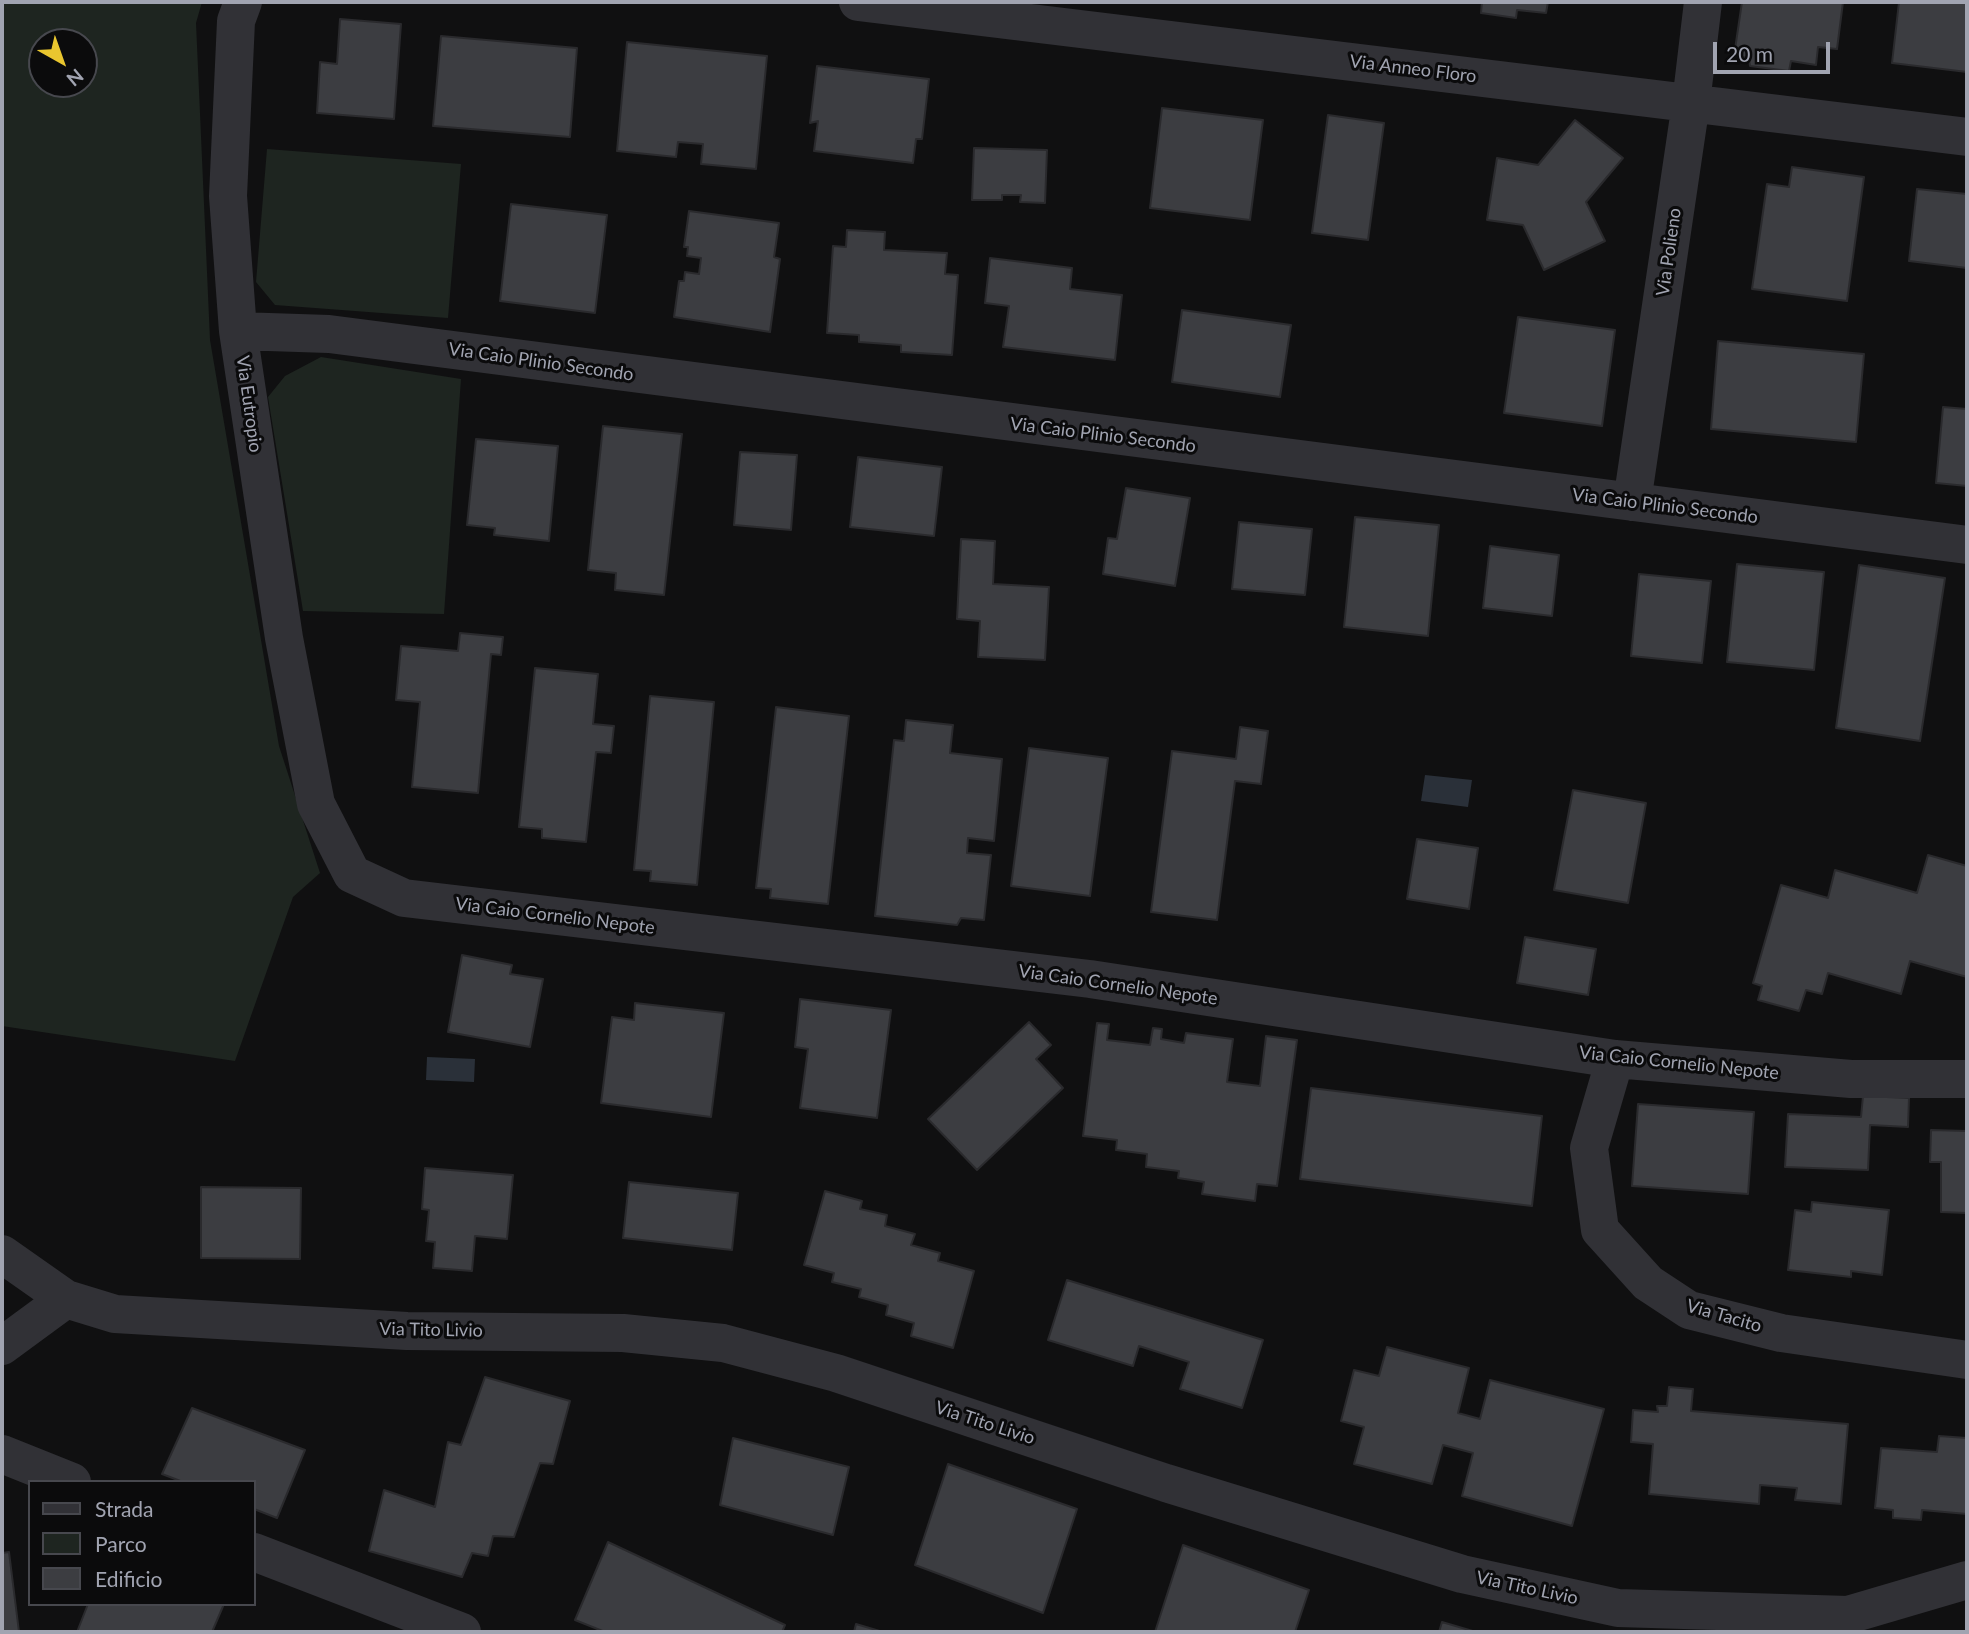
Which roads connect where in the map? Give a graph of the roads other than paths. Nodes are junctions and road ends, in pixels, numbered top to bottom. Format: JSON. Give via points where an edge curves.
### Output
{"nodes":[{"id":1,"x":243,"y":2,"type":"edge"},
{"id":2,"x":859,"y":2,"type":"edge"},
{"id":3,"x":1703,"y":2,"type":"edge"},
{"id":4,"x":1691,"y":103,"type":"junction"},
{"id":5,"x":1967,"y":137,"type":"edge"},
{"id":6,"x":238,"y":331,"type":"junction"},
{"id":7,"x":1632,"y":502,"type":"junction"},
{"id":8,"x":1967,"y":545,"type":"edge"},
{"id":9,"x":316,"y":804,"type":"joint"},
{"id":10,"x":1615,"y":1059,"type":"junction"},
{"id":11,"x":1967,"y":1079,"type":"edge"},
{"id":12,"x":2,"y":1254,"type":"edge"},
{"id":13,"x":66,"y":1299,"type":"junction"},
{"id":14,"x":2,"y":1346,"type":"edge"},
{"id":15,"x":1967,"y":1360,"type":"edge"},
{"id":16,"x":2,"y":1454,"type":"edge"},
{"id":17,"x":67,"y":1480,"type":"edge"},
{"id":18,"x":256,"y":1553,"type":"edge"},
{"id":19,"x":1967,"y":1580,"type":"edge"},
{"id":20,"x":461,"y":1632,"type":"edge"}],
"edges":[{"from":1,"to":6,"type":"street","name":"Via Eutropio","via":[[236,21],[228,196]]},
{"from":2,"to":4,"type":"street","name":"Via Anneo Floro"},
{"from":3,"to":4,"type":"street","name":"Via Polieno"},
{"from":4,"to":5,"type":"street","name":"Via Anneo Floro"},
{"from":4,"to":7,"type":"street","name":"Via Polieno"},
{"from":6,"to":7,"type":"street","name":"Via Caio Plinio Secondo","via":[[329,334]]},
{"from":6,"to":9,"type":"street","name":"Via Eutropio","via":[[284,638]]},
{"from":7,"to":8,"type":"street","name":"Via Caio Plinio Secondo"},
{"from":9,"to":10,"type":"street","name":"Via Caio Cornelio Nepote","via":[[352,874],[404,898],[1090,979]]},
{"from":10,"to":11,"type":"street","name":"Via Caio Cornelio Nepote","via":[[1851,1079]]},
{"from":10,"to":15,"type":"street","name":"Via Tacito","via":[[1589,1148],[1600,1230],[1648,1283],[1689,1310],[1768,1329]]},
{"from":12,"to":13,"type":"street","name":"Via Tito Livio"},
{"from":13,"to":14,"type":"street"},
{"from":13,"to":19,"type":"street","name":"Via Tito Livio","via":[[115,1314],[407,1331],[624,1333],[723,1343],[835,1373],[1166,1483],[1462,1574],[1618,1608],[1848,1615]]},
{"from":16,"to":17,"type":"street"},
{"from":18,"to":20,"type":"street"}]}
